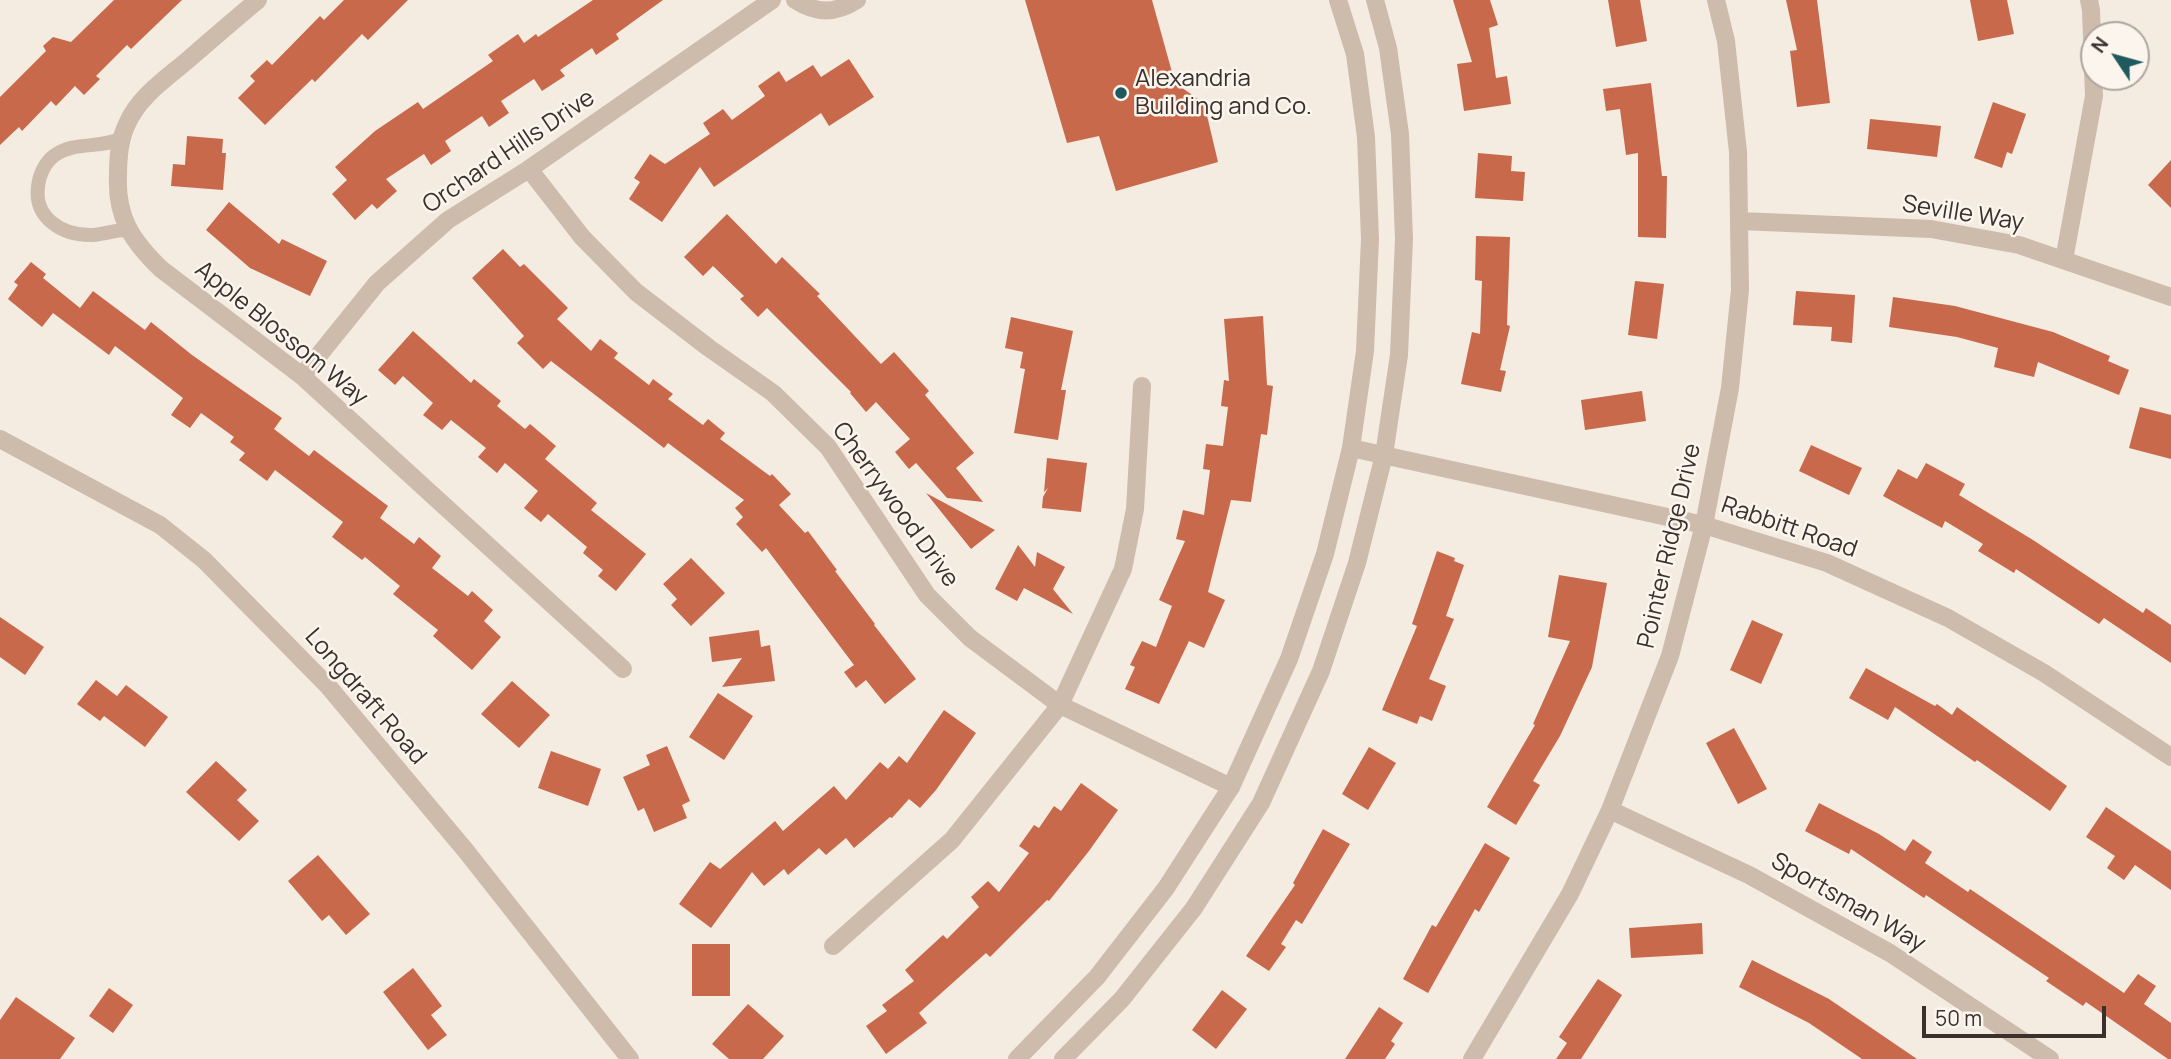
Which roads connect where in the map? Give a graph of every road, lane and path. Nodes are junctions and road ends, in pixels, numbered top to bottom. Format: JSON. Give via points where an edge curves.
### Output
{"nodes":[{"id":1,"x":258,"y":0,"type":"edge"},
{"id":2,"x":772,"y":0,"type":"edge"},
{"id":3,"x":795,"y":0,"type":"edge"},
{"id":4,"x":857,"y":0,"type":"edge"},
{"id":5,"x":1338,"y":0,"type":"edge"},
{"id":6,"x":1376,"y":0,"type":"edge"},
{"id":7,"x":1716,"y":0,"type":"edge"},
{"id":8,"x":2089,"y":0,"type":"edge"},
{"id":9,"x":122,"y":138,"type":"junction"},
{"id":10,"x":529,"y":169,"type":"junction"},
{"id":11,"x":1740,"y":221,"type":"junction"},
{"id":12,"x":127,"y":230,"type":"junction"},
{"id":13,"x":2064,"y":260,"type":"junction"},
{"id":14,"x":2171,"y":297,"type":"edge"},
{"id":15,"x":302,"y":376,"type":"junction"},
{"id":16,"x":1142,"y":386,"type":"dead end"},
{"id":17,"x":0,"y":439,"type":"edge"},
{"id":18,"x":1351,"y":448,"type":"junction"},
{"id":19,"x":1384,"y":454,"type":"junction"},
{"id":20,"x":1704,"y":525,"type":"junction"},
{"id":21,"x":623,"y":669,"type":"dead end"},
{"id":22,"x":1060,"y":705,"type":"junction"},
{"id":23,"x":2171,"y":757,"type":"edge"},
{"id":24,"x":1231,"y":787,"type":"junction"},
{"id":25,"x":1610,"y":810,"type":"junction"},
{"id":26,"x":833,"y":946,"type":"dead end"},
{"id":27,"x":630,"y":1059,"type":"edge"},
{"id":28,"x":1017,"y":1059,"type":"edge"},
{"id":29,"x":1063,"y":1059,"type":"edge"},
{"id":30,"x":1472,"y":1059,"type":"edge"},
{"id":31,"x":2050,"y":1059,"type":"edge"}],
"edges":[{"from":1,"to":9,"type":"street","name":"Apple Blossom Way","via":[[145,97]]},
{"from":2,"to":10,"type":"street","name":"Orchard Hills Drive"},
{"from":3,"to":4,"type":"street","via":[[819,11],[833,11]]},
{"from":5,"to":18,"type":"street","via":[[1355,54],[1366,137],[1370,239],[1365,351]]},
{"from":6,"to":19,"type":"street","via":[[1388,47],[1400,134],[1404,239],[1399,355]]},
{"from":7,"to":11,"type":"street","name":"Pointer Ridge Drive","via":[[1726,40]]},
{"from":8,"to":13,"type":"street","via":[[2094,96]]},
{"from":9,"to":12,"type":"street","name":"Apple Blossom Way","via":[[117,185]]},
{"from":9,"to":12,"type":"lane","via":[[67,148],[53,156],[41,174],[37,196],[45,217],[62,230],[89,235]]},
{"from":10,"to":15,"type":"street","name":"Orchard Hills Drive","via":[[448,220],[377,283]]},
{"from":10,"to":22,"type":"street","name":"Cherrywood Drive","via":[[582,237],[636,292],[773,393],[828,447],[926,595],[970,638]]},
{"from":11,"to":13,"type":"street","name":"Seville Way","via":[[1931,229],[2019,245]]},
{"from":11,"to":20,"type":"street","name":"Pointer Ridge Drive","via":[[1740,290],[1730,388]]},
{"from":12,"to":15,"type":"street","name":"Apple Blossom Way","via":[[161,269]]},
{"from":13,"to":14,"type":"street","name":"Seville Way"},
{"from":15,"to":21,"type":"street","name":"Apple Blossom Way"},
{"from":16,"to":22,"type":"street","via":[[1135,509],[1123,569]]},
{"from":17,"to":27,"type":"street","name":"Longdraft Road","via":[[160,525],[204,560],[328,686]]},
{"from":18,"to":19,"type":"street","name":"Rabbitt Road"},
{"from":18,"to":24,"type":"street","via":[[1325,554],[1289,659]]},
{"from":19,"to":20,"type":"street","name":"Rabbitt Road"},
{"from":19,"to":29,"type":"street","via":[[1357,563],[1321,671],[1261,803],[1194,908],[1122,999]]},
{"from":20,"to":23,"type":"street","name":"Rabbitt Road","via":[[1828,564],[1948,618],[2044,673]]},
{"from":20,"to":25,"type":"street","name":"Pointer Ridge Drive","via":[[1670,656]]},
{"from":22,"to":24,"type":"street","name":"Cherrywood Drive"},
{"from":22,"to":26,"type":"street","via":[[952,840]]},
{"from":24,"to":28,"type":"street","via":[[1166,888],[1104,967]]},
{"from":25,"to":30,"type":"street","name":"Pointer Ridge Drive","via":[[1570,894]]},
{"from":25,"to":31,"type":"street","name":"Sportsman Way","via":[[1749,874],[1890,953]]}]}
